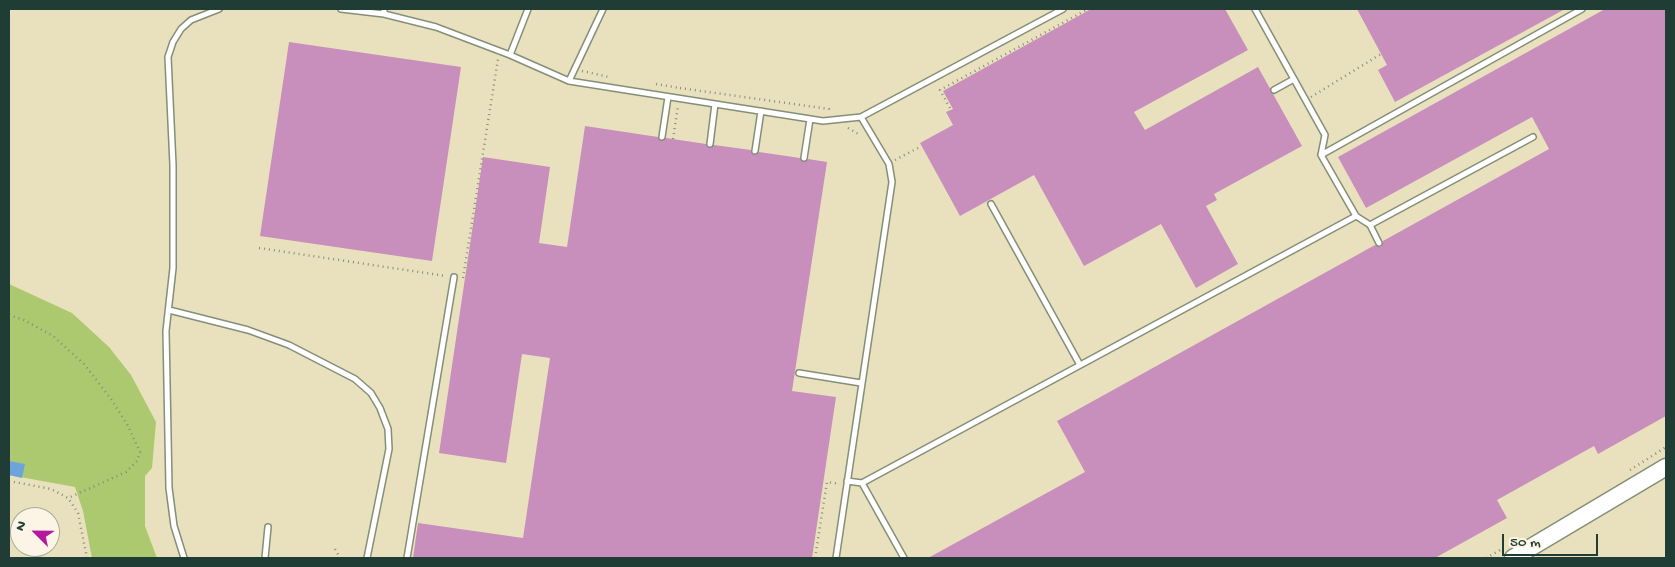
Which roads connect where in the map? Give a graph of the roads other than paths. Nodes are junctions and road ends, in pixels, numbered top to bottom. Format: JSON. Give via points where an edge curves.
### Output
{"nodes":[{"id":1,"x":219,"y":9,"type":"edge"},
{"id":2,"x":341,"y":9,"type":"edge"},
{"id":3,"x":528,"y":9,"type":"edge"},
{"id":4,"x":603,"y":9,"type":"edge"},
{"id":5,"x":1062,"y":9,"type":"edge"},
{"id":6,"x":1255,"y":9,"type":"edge"},
{"id":7,"x":1582,"y":9,"type":"edge"},
{"id":8,"x":384,"y":11,"type":"edge"},
{"id":9,"x":1052,"y":11,"type":"edge"},
{"id":10,"x":510,"y":55,"type":"junction"},
{"id":11,"x":1294,"y":79,"type":"junction"},
{"id":12,"x":569,"y":81,"type":"junction"},
{"id":13,"x":1274,"y":90,"type":"dead end"},
{"id":14,"x":668,"y":97,"type":"junction"},
{"id":15,"x":715,"y":104,"type":"junction"},
{"id":16,"x":761,"y":111,"type":"junction"},
{"id":17,"x":861,"y":117,"type":"junction"},
{"id":18,"x":810,"y":119,"type":"junction"},
{"id":19,"x":662,"y":137,"type":"dead end"},
{"id":20,"x":1533,"y":137,"type":"dead end"},
{"id":21,"x":710,"y":144,"type":"dead end"},
{"id":22,"x":755,"y":151,"type":"dead end"},
{"id":23,"x":1321,"y":155,"type":"junction"},
{"id":24,"x":804,"y":158,"type":"dead end"},
{"id":25,"x":991,"y":204,"type":"dead end"},
{"id":26,"x":1356,"y":216,"type":"junction"},
{"id":27,"x":1370,"y":226,"type":"junction"},
{"id":28,"x":1380,"y":243,"type":"dead end"},
{"id":29,"x":454,"y":277,"type":"road end"},
{"id":30,"x":169,"y":310,"type":"junction"},
{"id":31,"x":1080,"y":365,"type":"junction"},
{"id":32,"x":799,"y":373,"type":"dead end"},
{"id":33,"x":861,"y":383,"type":"junction"},
{"id":34,"x":1666,"y":467,"type":"edge"},
{"id":35,"x":846,"y":483,"type":"junction"},
{"id":36,"x":862,"y":483,"type":"junction"},
{"id":37,"x":268,"y":527,"type":"dead end"},
{"id":38,"x":184,"y":558,"type":"edge"},
{"id":39,"x":265,"y":558,"type":"edge"},
{"id":40,"x":367,"y":558,"type":"edge"},
{"id":41,"x":407,"y":558,"type":"edge"},
{"id":42,"x":836,"y":558,"type":"edge"},
{"id":43,"x":904,"y":558,"type":"edge"},
{"id":44,"x":1513,"y":558,"type":"edge"}],
"edges":[{"from":1,"to":30,"type":"lane","via":[[191,20],[181,29],[172,42],[168,57],[173,231]]},
{"from":2,"to":8,"type":"lane"},
{"from":3,"to":10,"type":"lane"},
{"from":4,"to":12,"type":"lane"},
{"from":5,"to":9,"type":"lane"},
{"from":6,"to":11,"type":"lane"},
{"from":7,"to":23,"type":"lane"},
{"from":8,"to":10,"type":"lane"},
{"from":9,"to":17,"type":"lane"},
{"from":10,"to":12,"type":"lane"},
{"from":11,"to":13,"type":"lane"},
{"from":11,"to":23,"type":"lane","via":[[1326,135]]},
{"from":12,"to":14,"type":"lane"},
{"from":14,"to":15,"type":"lane"},
{"from":14,"to":19,"type":"lane"},
{"from":15,"to":16,"type":"lane"},
{"from":15,"to":21,"type":"lane"},
{"from":16,"to":18,"type":"lane"},
{"from":16,"to":22,"type":"lane"},
{"from":17,"to":18,"type":"lane","via":[[823,121]]},
{"from":17,"to":33,"type":"lane","via":[[889,164],[892,182]]},
{"from":18,"to":24,"type":"lane"},
{"from":20,"to":27,"type":"lane"},
{"from":23,"to":26,"type":"lane"},
{"from":25,"to":31,"type":"lane"},
{"from":26,"to":27,"type":"lane"},
{"from":26,"to":31,"type":"lane"},
{"from":27,"to":28,"type":"lane"},
{"from":29,"to":41,"type":"lane"},
{"from":30,"to":38,"type":"lane","via":[[166,331],[169,488],[174,526]]},
{"from":30,"to":40,"type":"lane","via":[[248,330],[289,345],[355,379],[371,393],[388,429],[389,449]]},
{"from":31,"to":36,"type":"lane"},
{"from":32,"to":33,"type":"lane"},
{"from":33,"to":35,"type":"lane"},
{"from":34,"to":44,"type":"main road"},
{"from":35,"to":36,"type":"lane"},
{"from":35,"to":42,"type":"lane"},
{"from":36,"to":43,"type":"lane"},
{"from":37,"to":39,"type":"lane"}]}
